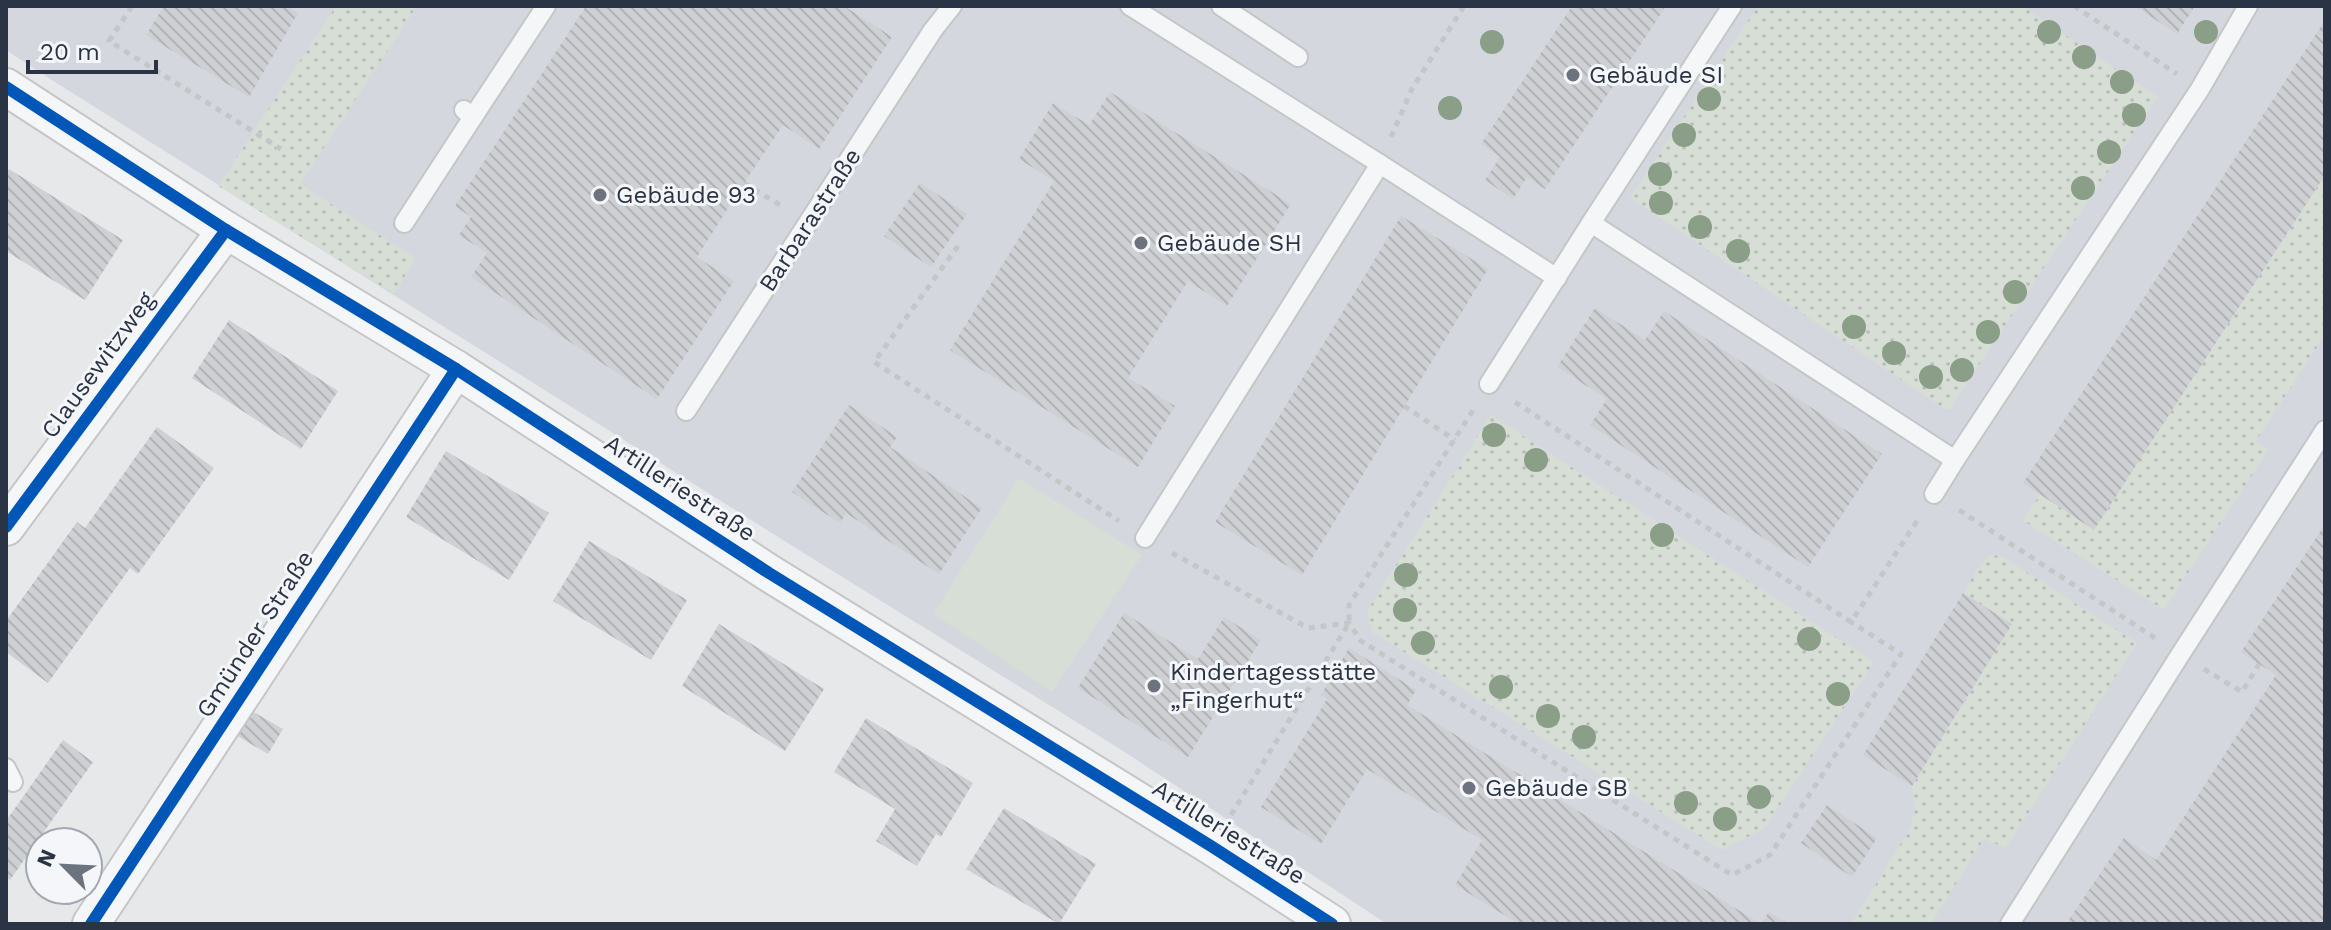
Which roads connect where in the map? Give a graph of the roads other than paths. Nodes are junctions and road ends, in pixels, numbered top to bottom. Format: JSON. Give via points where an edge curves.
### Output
{"nodes":[{"id":1,"x":546,"y":6,"type":"edge"},
{"id":2,"x":952,"y":6,"type":"edge"},
{"id":3,"x":1130,"y":6,"type":"edge"},
{"id":4,"x":1221,"y":6,"type":"edge"},
{"id":5,"x":1732,"y":6,"type":"edge"},
{"id":6,"x":2248,"y":6,"type":"edge"},
{"id":7,"x":1298,"y":57,"type":"dead end"},
{"id":8,"x":6,"y":87,"type":"edge"},
{"id":9,"x":1380,"y":164,"type":"junction"},
{"id":10,"x":404,"y":223,"type":"dead end"},
{"id":11,"x":1591,"y":223,"type":"junction"},
{"id":12,"x":226,"y":230,"type":"junction"},
{"id":13,"x":1557,"y":278,"type":"junction"},
{"id":14,"x":456,"y":369,"type":"junction"},
{"id":15,"x":1489,"y":384,"type":"road end"},
{"id":16,"x":686,"y":411,"type":"dead end"},
{"id":17,"x":2325,"y":430,"type":"edge"},
{"id":18,"x":1955,"y":460,"type":"junction"},
{"id":19,"x":1934,"y":494,"type":"road end"},
{"id":20,"x":6,"y":527,"type":"edge"},
{"id":21,"x":1145,"y":538,"type":"road end"},
{"id":22,"x":91,"y":924,"type":"edge"},
{"id":23,"x":1332,"y":924,"type":"edge"},
{"id":24,"x":2010,"y":924,"type":"edge"}],
"edges":[{"from":1,"to":10,"type":"lane","via":[[469,114]]},
{"from":2,"to":16,"type":"lane","name":"Barbarastraße"},
{"from":3,"to":9,"type":"lane"},
{"from":4,"to":7,"type":"lane"},
{"from":5,"to":11,"type":"lane"},
{"from":6,"to":18,"type":"lane","via":[[2200,89]]},
{"from":8,"to":12,"type":"street","name":"Artilleriestraße"},
{"from":9,"to":13,"type":"lane"},
{"from":9,"to":21,"type":"lane"},
{"from":11,"to":13,"type":"lane"},
{"from":11,"to":18,"type":"lane"},
{"from":12,"to":14,"type":"street","name":"Artilleriestraße"},
{"from":12,"to":20,"type":"street","name":"Clausewitzweg"},
{"from":13,"to":15,"type":"lane"},
{"from":14,"to":22,"type":"street","name":"Gmünder Straße"},
{"from":14,"to":23,"type":"street","name":"Artilleriestraße","via":[[769,573]]},
{"from":17,"to":24,"type":"lane"},
{"from":18,"to":19,"type":"lane"}]}
